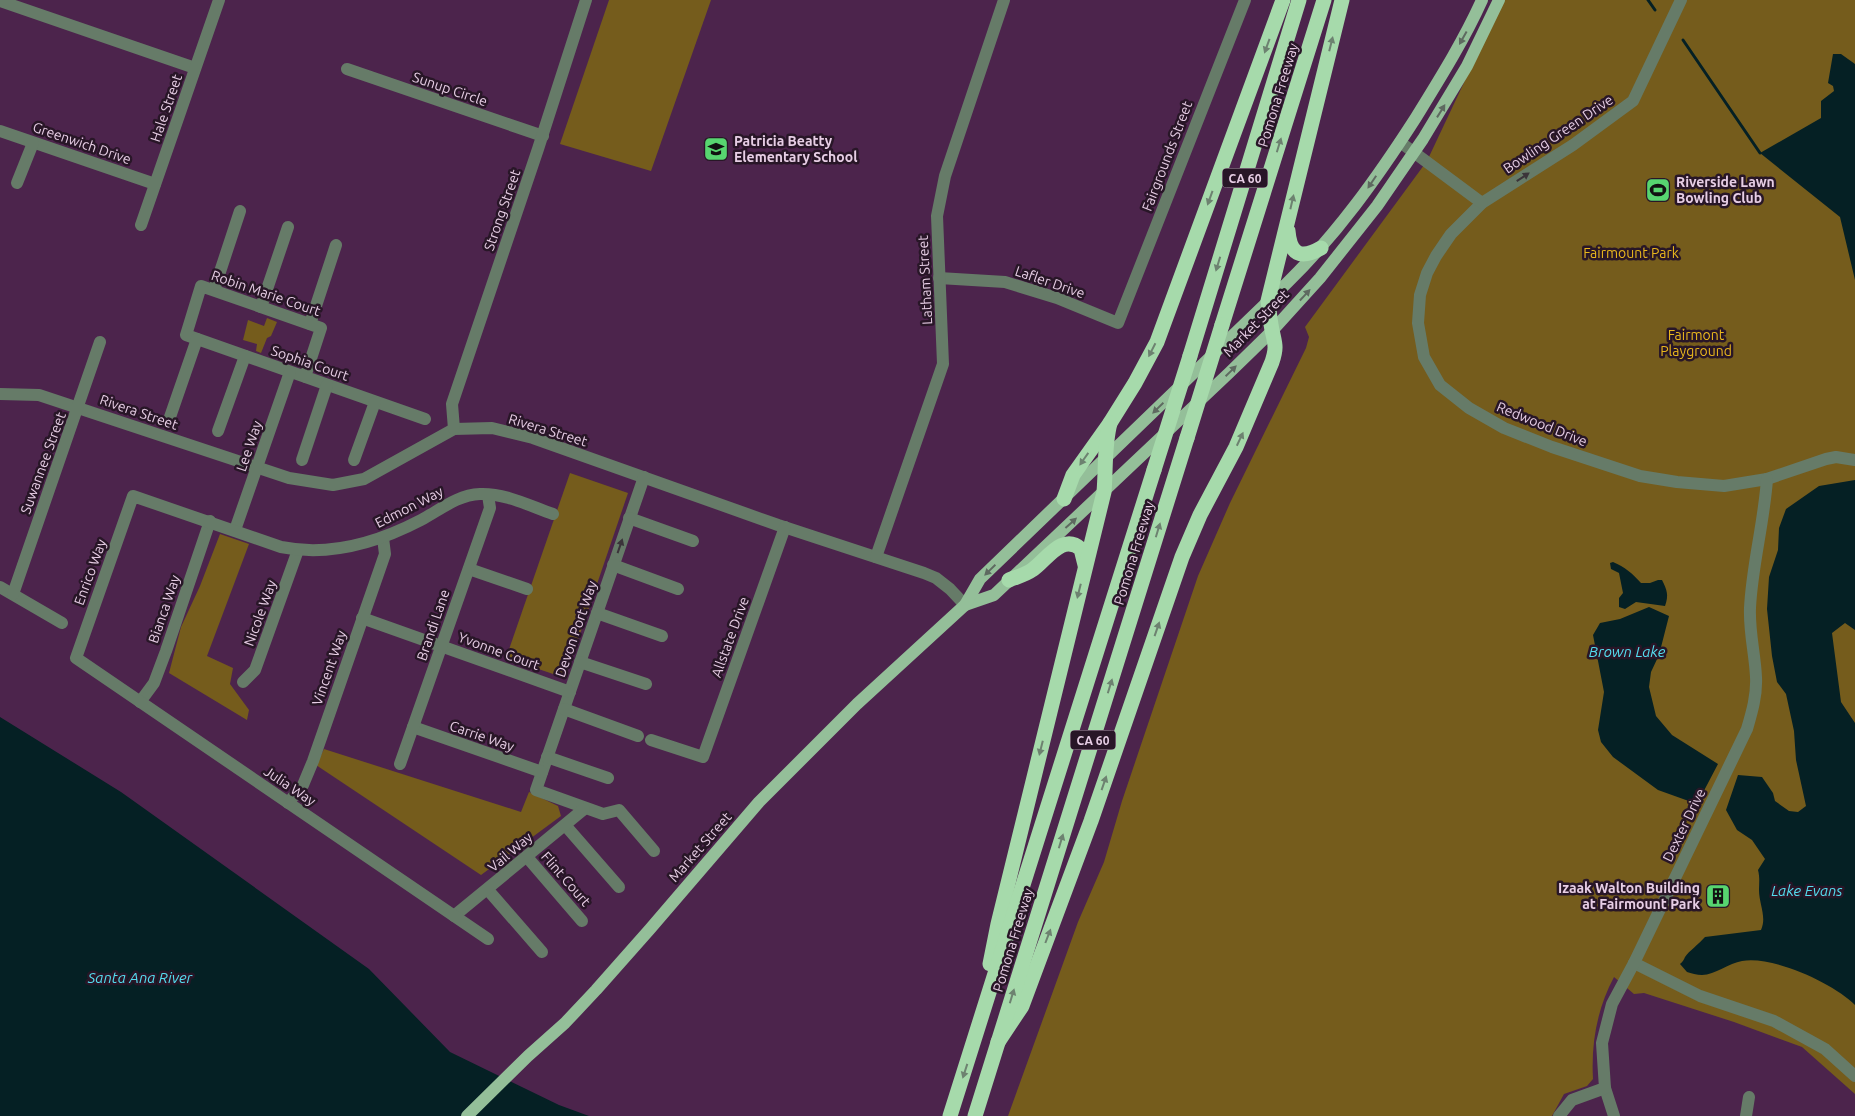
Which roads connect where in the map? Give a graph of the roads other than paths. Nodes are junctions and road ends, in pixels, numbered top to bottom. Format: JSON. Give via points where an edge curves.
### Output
{"nodes":[{"id":1,"x":219,"y":0,"type":"edge"},
{"id":2,"x":584,"y":0,"type":"edge"},
{"id":3,"x":1004,"y":0,"type":"edge"},
{"id":4,"x":1245,"y":0,"type":"edge"},
{"id":5,"x":1284,"y":0,"type":"edge"},
{"id":6,"x":1299,"y":0,"type":"edge"},
{"id":7,"x":1324,"y":0,"type":"edge"},
{"id":8,"x":1342,"y":0,"type":"edge"},
{"id":9,"x":1482,"y":0,"type":"edge"},
{"id":10,"x":1500,"y":0,"type":"edge"},
{"id":11,"x":1681,"y":0,"type":"edge"},
{"id":12,"x":0,"y":1,"type":"edge"},
{"id":13,"x":196,"y":68,"type":"junction"},
{"id":14,"x":347,"y":69,"type":"dead end"},
{"id":15,"x":0,"y":131,"type":"edge"},
{"id":16,"x":542,"y":136,"type":"junction"},
{"id":17,"x":33,"y":142,"type":"junction"},
{"id":18,"x":1400,"y":142,"type":"junction"},
{"id":19,"x":1414,"y":152,"type":"junction"},
{"id":20,"x":17,"y":183,"type":"dead end"},
{"id":21,"x":155,"y":184,"type":"junction"},
{"id":22,"x":1482,"y":203,"type":"junction"},
{"id":23,"x":240,"y":211,"type":"dead end"},
{"id":24,"x":1288,"y":222,"type":"junction"},
{"id":25,"x":141,"y":225,"type":"dead end"},
{"id":26,"x":288,"y":227,"type":"dead end"},
{"id":27,"x":336,"y":245,"type":"dead end"},
{"id":28,"x":1321,"y":248,"type":"junction"},
{"id":29,"x":939,"y":278,"type":"junction"},
{"id":30,"x":214,"y":290,"type":"junction"},
{"id":31,"x":1268,"y":300,"type":"junction"},
{"id":32,"x":261,"y":306,"type":"junction"},
{"id":33,"x":1118,"y":323,"type":"joint"},
{"id":34,"x":310,"y":324,"type":"junction"},
{"id":35,"x":1272,"y":331,"type":"junction"},
{"id":36,"x":192,"y":337,"type":"junction"},
{"id":37,"x":100,"y":342,"type":"dead end"},
{"id":38,"x":245,"y":356,"type":"junction"},
{"id":39,"x":290,"y":372,"type":"junction"},
{"id":40,"x":305,"y":377,"type":"junction"},
{"id":41,"x":327,"y":385,"type":"junction"},
{"id":42,"x":0,"y":394,"type":"edge"},
{"id":43,"x":375,"y":402,"type":"junction"},
{"id":44,"x":79,"y":408,"type":"junction"},
{"id":45,"x":170,"y":417,"type":"dead end"},
{"id":46,"x":424,"y":419,"type":"dead end"},
{"id":47,"x":1110,"y":423,"type":"junction"},
{"id":48,"x":454,"y":429,"type":"junction"},
{"id":49,"x":218,"y":431,"type":"dead end"},
{"id":50,"x":1106,"y":458,"type":"junction"},
{"id":51,"x":302,"y":460,"type":"dead end"},
{"id":52,"x":354,"y":460,"type":"dead end"},
{"id":53,"x":1855,"y":460,"type":"edge"},
{"id":54,"x":257,"y":468,"type":"junction"},
{"id":55,"x":644,"y":477,"type":"junction"},
{"id":56,"x":1767,"y":479,"type":"junction"},
{"id":57,"x":1104,"y":492,"type":"junction"},
{"id":58,"x":488,"y":495,"type":"junction"},
{"id":59,"x":133,"y":496,"type":"joint"},
{"id":60,"x":1064,"y":499,"type":"junction"},
{"id":61,"x":553,"y":514,"type":"dead end"},
{"id":62,"x":630,"y":518,"type":"junction"},
{"id":63,"x":210,"y":521,"type":"junction"},
{"id":64,"x":785,"y":527,"type":"junction"},
{"id":65,"x":234,"y":530,"type":"junction"},
{"id":66,"x":384,"y":538,"type":"junction"},
{"id":67,"x":693,"y":541,"type":"dead end"},
{"id":68,"x":298,"y":550,"type":"junction"},
{"id":69,"x":876,"y":556,"type":"junction"},
{"id":70,"x":613,"y":565,"type":"junction"},
{"id":71,"x":1085,"y":565,"type":"junction"},
{"id":72,"x":469,"y":569,"type":"junction"},
{"id":73,"x":1009,"y":580,"type":"junction"},
{"id":74,"x":0,"y":587,"type":"edge"},
{"id":75,"x":527,"y":589,"type":"dead end"},
{"id":76,"x":678,"y":589,"type":"dead end"},
{"id":77,"x":13,"y":594,"type":"junction"},
{"id":78,"x":965,"y":605,"type":"junction"},
{"id":79,"x":597,"y":613,"type":"junction"},
{"id":80,"x":362,"y":618,"type":"junction"},
{"id":81,"x":62,"y":622,"type":"dead end"},
{"id":82,"x":662,"y":636,"type":"dead end"},
{"id":83,"x":442,"y":646,"type":"junction"},
{"id":84,"x":76,"y":658,"type":"joint"},
{"id":85,"x":580,"y":662,"type":"junction"},
{"id":86,"x":243,"y":682,"type":"dead end"},
{"id":87,"x":646,"y":684,"type":"dead end"},
{"id":88,"x":570,"y":692,"type":"junction"},
{"id":89,"x":140,"y":702,"type":"junction"},
{"id":90,"x":564,"y":709,"type":"junction"},
{"id":91,"x":413,"y":727,"type":"junction"},
{"id":92,"x":547,"y":756,"type":"junction"},
{"id":93,"x":400,"y":764,"type":"dead end"},
{"id":94,"x":542,"y":772,"type":"junction"},
{"id":95,"x":608,"y":778,"type":"dead end"},
{"id":96,"x":288,"y":803,"type":"junction"},
{"id":97,"x":584,"y":809,"type":"junction"},
{"id":98,"x":565,"y":825,"type":"junction"},
{"id":99,"x":654,"y":851,"type":"dead end"},
{"id":100,"x":527,"y":857,"type":"junction"},
{"id":101,"x":618,"y":887,"type":"dead end"},
{"id":102,"x":488,"y":890,"type":"junction"},
{"id":103,"x":454,"y":916,"type":"junction"},
{"id":104,"x":582,"y":921,"type":"dead end"},
{"id":105,"x":488,"y":939,"type":"dead end"},
{"id":106,"x":542,"y":952,"type":"dead end"},
{"id":107,"x":1634,"y":963,"type":"junction"},
{"id":108,"x":979,"y":1026,"type":"junction"},
{"id":109,"x":998,"y":1042,"type":"junction"},
{"id":110,"x":1855,"y":1076,"type":"edge"},
{"id":111,"x":1605,"y":1088,"type":"junction"},
{"id":112,"x":1748,"y":1097,"type":"dead end"},
{"id":113,"x":467,"y":1116,"type":"edge"},
{"id":114,"x":950,"y":1116,"type":"edge"},
{"id":115,"x":975,"y":1116,"type":"edge"},
{"id":116,"x":1559,"y":1116,"type":"edge"},
{"id":117,"x":1614,"y":1116,"type":"edge"},
{"id":118,"x":1746,"y":1116,"type":"edge"}],
"edges":[{"from":1,"to":13,"type":"street","name":"Hale Street"},
{"from":2,"to":16,"type":"street","name":"Strong Street"},
{"from":3,"to":29,"type":"street","name":"Latham Street","via":[[945,176],[937,216]]},
{"from":4,"to":33,"type":"street","name":"Fairgrounds Street"},
{"from":5,"to":47,"type":"highway","one_way":true,"via":[[1157,342]]},
{"from":6,"to":108,"type":"highway","name":"Pomona Freeway","number":"CA 60","one_way":true,"bridge":true},
{"from":109,"to":7,"type":"highway","name":"Pomona Freeway","number":"CA 60","one_way":true,"bridge":true},
{"from":24,"to":8,"type":"highway","one_way":true},
{"from":9,"to":18,"type":"main road","name":"Market Street","one_way":true,"via":[[1442,76]]},
{"from":19,"to":10,"type":"main road","name":"Market Street","one_way":true,"via":[[1456,87]]},
{"from":22,"to":11,"type":"street","name":"Bowling Green Drive","one_way":true,"via":[[1573,145],[1633,100]]},
{"from":12,"to":13,"type":"street"},
{"from":13,"to":21,"type":"street","name":"Hale Street"},
{"from":14,"to":16,"type":"street","name":"Sunup Circle"},
{"from":15,"to":17,"type":"street","name":"Greenwich Drive"},
{"from":16,"to":48,"type":"street","name":"Strong Street","via":[[452,404]]},
{"from":17,"to":20,"type":"street"},
{"from":17,"to":21,"type":"street","name":"Greenwich Drive"},
{"from":18,"to":19,"type":"street"},
{"from":18,"to":28,"type":"main road","name":"Market Street","one_way":true,"via":[[1367,191]]},
{"from":19,"to":22,"type":"street"},
{"from":35,"to":19,"type":"main road","name":"Market Street","one_way":true,"via":[[1341,253]]},
{"from":21,"to":25,"type":"street","name":"Hale Street"},
{"from":22,"to":56,"type":"street","name":"Redwood Drive","via":[[1451,234],[1436,256],[1420,295],[1418,323],[1424,357],[1440,385],[1469,408],[1504,428],[1640,476],[1724,486]]},
{"from":23,"to":30,"type":"street"},
{"from":24,"to":28,"type":"highway","via":[[1294,251],[1306,255]]},
{"from":24,"to":31,"type":"highway"},
{"from":26,"to":32,"type":"street"},
{"from":27,"to":34,"type":"street"},
{"from":28,"to":31,"type":"main road","name":"Market Street"},
{"from":29,"to":33,"type":"street","name":"Lafler Drive","via":[[1006,282],[1057,298]]},
{"from":29,"to":69,"type":"street","name":"Latham Street","via":[[943,364]]},
{"from":30,"to":32,"type":"street","name":"Robin Marie Court"},
{"from":30,"to":36,"type":"street","name":"Robin Marie Court","via":[[202,286]]},
{"from":31,"to":35,"type":"highway"},
{"from":31,"to":50,"type":"main road","name":"Market Street","one_way":true},
{"from":32,"to":34,"type":"street","name":"Robin Marie Court"},
{"from":34,"to":40,"type":"street","name":"Robin Marie Court","via":[[321,328]]},
{"from":57,"to":35,"type":"main road","name":"Market Street","one_way":true},
{"from":109,"to":35,"type":"highway","one_way":true,"via":[[1022,1006],[1091,821],[1182,557],[1244,430],[1272,362],[1276,343]]},
{"from":36,"to":38,"type":"street","name":"Sophia Court"},
{"from":36,"to":45,"type":"street"},
{"from":37,"to":44,"type":"street","name":"Suwannee Street"},
{"from":38,"to":39,"type":"street","name":"Sophia Court"},
{"from":38,"to":49,"type":"street"},
{"from":39,"to":40,"type":"street","name":"Sophia Court"},
{"from":39,"to":54,"type":"street","name":"Lee Way"},
{"from":40,"to":41,"type":"street","name":"Sophia Court"},
{"from":41,"to":43,"type":"street","name":"Sophia Court"},
{"from":41,"to":51,"type":"street"},
{"from":42,"to":44,"type":"street","name":"Rivera Street","via":[[39,395]]},
{"from":43,"to":46,"type":"street","name":"Sophia Court"},
{"from":43,"to":52,"type":"street"},
{"from":44,"to":54,"type":"street","name":"Rivera Street"},
{"from":44,"to":77,"type":"street","name":"Suwannee Street"},
{"from":47,"to":50,"type":"highway"},
{"from":47,"to":60,"type":"highway","one_way":true,"via":[[1073,475]]},
{"from":48,"to":54,"type":"street","name":"Rivera Street","via":[[364,479],[333,485],[289,478]]},
{"from":48,"to":55,"type":"street","name":"Rivera Street","via":[[492,428],[533,438]]},
{"from":50,"to":57,"type":"highway"},
{"from":50,"to":60,"type":"main road","name":"Market Street"},
{"from":53,"to":56,"type":"street","name":"Redwood Drive","via":[[1826,458]]},
{"from":54,"to":65,"type":"street","name":"Lee Way"},
{"from":55,"to":62,"type":"street","name":"Devon Port Way"},
{"from":55,"to":64,"type":"street","name":"Rivera Street"},
{"from":56,"to":107,"type":"street","name":"Dexter Drive","via":[[1751,586],[1749,622],[1756,677],[1755,701],[1746,729]]},
{"from":57,"to":71,"type":"highway"},
{"from":73,"to":57,"type":"main road","name":"Market Street","one_way":true},
{"from":58,"to":61,"type":"street","name":"Edmon Way"},
{"from":58,"to":66,"type":"street","name":"Edmon Way","via":[[466,496],[450,502]]},
{"from":58,"to":72,"type":"street","name":"Brandi Lane","via":[[490,508]]},
{"from":59,"to":63,"type":"street","name":"Edmon Way"},
{"from":59,"to":84,"type":"street","name":"Enrico Way"},
{"from":60,"to":78,"type":"main road","name":"Market Street","one_way":true,"via":[[980,579]]},
{"from":62,"to":67,"type":"street"},
{"from":70,"to":62,"type":"street","name":"Devon Port Way","one_way":true},
{"from":63,"to":65,"type":"street","name":"Edmon Way"},
{"from":63,"to":89,"type":"street","name":"Bianca Way","via":[[154,683]]},
{"from":64,"to":69,"type":"street","name":"Rivera Street"},
{"from":64,"to":90,"type":"street","name":"Allstate Drive","via":[[703,757]]},
{"from":65,"to":68,"type":"street","name":"Edmon Way"},
{"from":66,"to":68,"type":"street","name":"Edmon Way","via":[[342,548]]},
{"from":66,"to":80,"type":"street","name":"Vincent Way","via":[[385,554]]},
{"from":68,"to":86,"type":"street","name":"Nicole Way","via":[[255,670]]},
{"from":69,"to":78,"type":"street","name":"Rivera Street","via":[[936,578]]},
{"from":70,"to":76,"type":"street"},
{"from":70,"to":79,"type":"street","name":"Devon Port Way"},
{"from":71,"to":73,"type":"highway","via":[[1081,550],[1066,544],[1058,547],[1031,571]]},
{"from":71,"to":108,"type":"highway","one_way":true,"via":[[998,924]]},
{"from":72,"to":75,"type":"street"},
{"from":72,"to":83,"type":"street","name":"Brandi Lane"},
{"from":73,"to":78,"type":"main road","name":"Market Street","via":[[994,595]]},
{"from":74,"to":77,"type":"street"},
{"from":77,"to":81,"type":"street"},
{"from":78,"to":113,"type":"main road","name":"Market Street","via":[[857,704],[759,802],[596,990]]},
{"from":79,"to":82,"type":"street"},
{"from":79,"to":85,"type":"street","name":"Devon Port Way"},
{"from":80,"to":83,"type":"street","name":"Yvonne Court"},
{"from":80,"to":96,"type":"street","name":"Vincent Way","via":[[313,761],[303,785]]},
{"from":83,"to":88,"type":"street","name":"Yvonne Court"},
{"from":83,"to":91,"type":"street","name":"Brandi Lane"},
{"from":84,"to":89,"type":"street","name":"Julia Way"},
{"from":85,"to":87,"type":"street"},
{"from":85,"to":88,"type":"street","name":"Devon Port Way"},
{"from":88,"to":90,"type":"street","name":"Devon Port Way"},
{"from":89,"to":96,"type":"street","name":"Julia Way"},
{"from":90,"to":92,"type":"street","name":"Devon Port Way"},
{"from":91,"to":93,"type":"street","name":"Brandi Lane"},
{"from":91,"to":94,"type":"street","name":"Carrie Way"},
{"from":92,"to":94,"type":"street","name":"Devon Port Way"},
{"from":92,"to":95,"type":"street"},
{"from":94,"to":97,"type":"street","name":"Devon Port Way","via":[[536,790]]},
{"from":96,"to":103,"type":"street","name":"Julia Way"},
{"from":97,"to":98,"type":"street","name":"Vail Way"},
{"from":97,"to":99,"type":"street","via":[[603,814],[619,810]]},
{"from":98,"to":100,"type":"street","name":"Vail Way"},
{"from":98,"to":101,"type":"street"},
{"from":100,"to":102,"type":"street","name":"Vail Way"},
{"from":100,"to":104,"type":"street","name":"Flint Court"},
{"from":102,"to":103,"type":"street","name":"Vail Way"},
{"from":102,"to":106,"type":"street"},
{"from":103,"to":105,"type":"street","name":"Julia Way"},
{"from":107,"to":110,"type":"street","via":[[1700,996],[1774,1021],[1825,1049]]},
{"from":107,"to":111,"type":"street","name":"Dexter Drive","via":[[1612,1004],[1602,1043]]},
{"from":108,"to":114,"type":"highway","name":"Pomona Freeway","number":"CA 60","one_way":true},
{"from":109,"to":115,"type":"highway","name":"Pomona Freeway","number":"CA 60"},
{"from":111,"to":116,"type":"street","via":[[1572,1100]]},
{"from":111,"to":117,"type":"street","name":"Dexter Drive"},
{"from":112,"to":118,"type":"street"}]}
